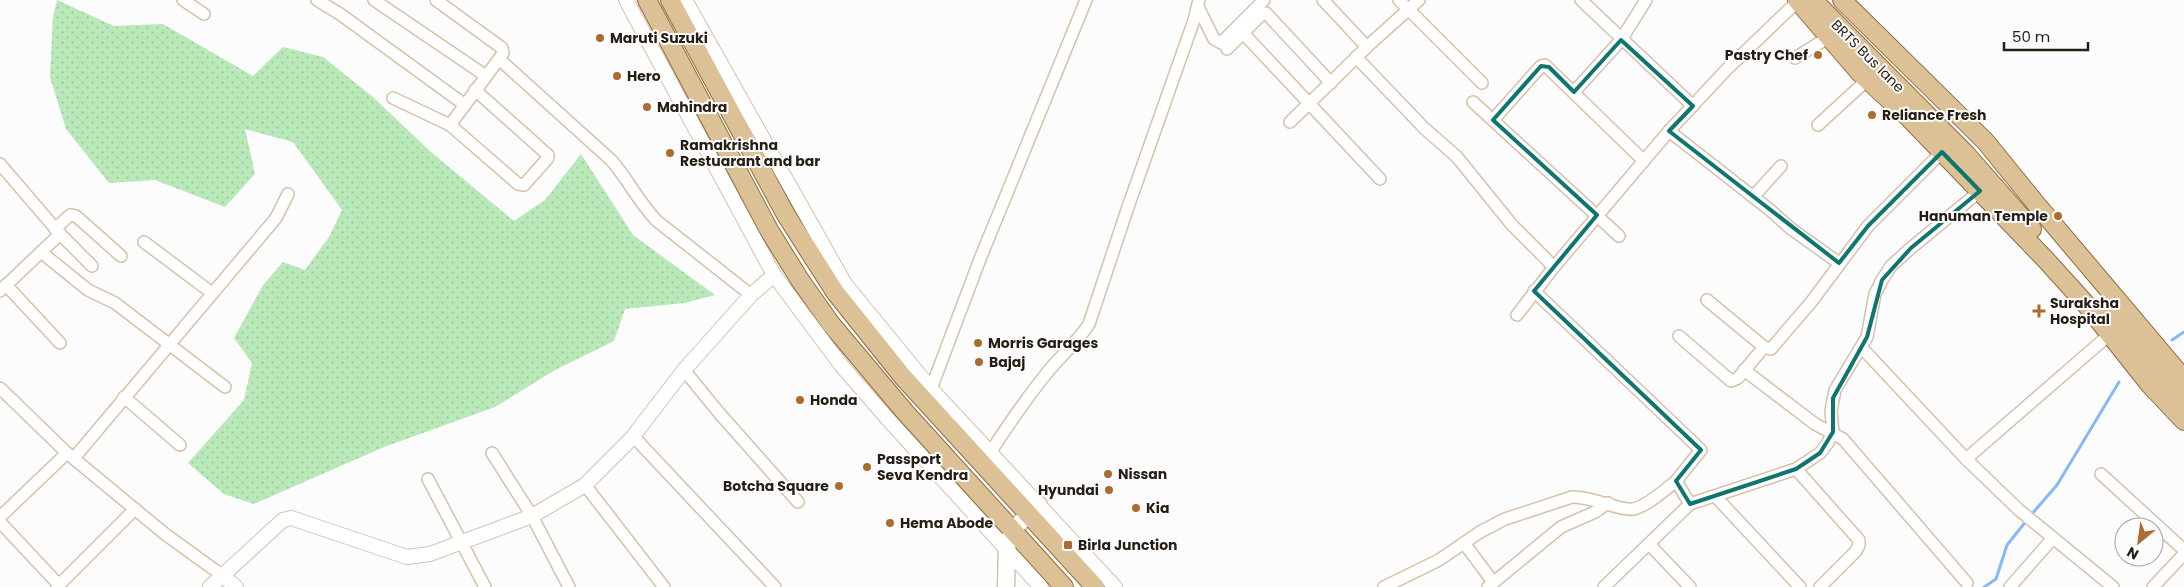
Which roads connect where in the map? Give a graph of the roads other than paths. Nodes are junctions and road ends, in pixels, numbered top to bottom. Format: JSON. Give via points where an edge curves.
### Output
{"nodes":[{"id":1,"x":183,"y":0,"type":"edge"},
{"id":2,"x":317,"y":0,"type":"edge"},
{"id":3,"x":374,"y":0,"type":"edge"},
{"id":4,"x":436,"y":0,"type":"edge"},
{"id":5,"x":626,"y":0,"type":"edge"},
{"id":6,"x":647,"y":0,"type":"edge"},
{"id":7,"x":670,"y":0,"type":"edge"},
{"id":8,"x":685,"y":0,"type":"edge"},
{"id":9,"x":1086,"y":0,"type":"edge"},
{"id":10,"x":1263,"y":0,"type":"edge"},
{"id":11,"x":1323,"y":0,"type":"edge"},
{"id":12,"x":1399,"y":0,"type":"edge"},
{"id":13,"x":1419,"y":0,"type":"edge"},
{"id":14,"x":1581,"y":0,"type":"edge"},
{"id":15,"x":1646,"y":0,"type":"edge"},
{"id":16,"x":1802,"y":0,"type":"edge"},
{"id":17,"x":1842,"y":0,"type":"edge"},
{"id":18,"x":1198,"y":4,"type":"edge"},
{"id":19,"x":1408,"y":10,"type":"junction"},
{"id":20,"x":204,"y":14,"type":"dead end"},
{"id":21,"x":1243,"y":33,"type":"junction"},
{"id":22,"x":1829,"y":37,"type":"junction"},
{"id":23,"x":1621,"y":40,"type":"junction"},
{"id":24,"x":1367,"y":47,"type":"junction"},
{"id":25,"x":1227,"y":49,"type":"dead end"},
{"id":26,"x":499,"y":58,"type":"junction"},
{"id":27,"x":1356,"y":58,"type":"junction"},
{"id":28,"x":1795,"y":58,"type":"dead end"},
{"id":29,"x":486,"y":76,"type":"junction"},
{"id":30,"x":1867,"y":80,"type":"junction"},
{"id":31,"x":1331,"y":83,"type":"junction"},
{"id":32,"x":1482,"y":84,"type":"dead end"},
{"id":33,"x":475,"y":90,"type":"junction"},
{"id":34,"x":1574,"y":92,"type":"junction"},
{"id":35,"x":393,"y":98,"type":"dead end"},
{"id":36,"x":1473,"y":102,"type":"dead end"},
{"id":37,"x":1308,"y":104,"type":"junction"},
{"id":38,"x":465,"y":105,"type":"junction"},
{"id":39,"x":1693,"y":106,"type":"junction"},
{"id":40,"x":1493,"y":120,"type":"junction"},
{"id":41,"x":1290,"y":122,"type":"dead end"},
{"id":42,"x":450,"y":124,"type":"junction"},
{"id":43,"x":1818,"y":125,"type":"dead end"},
{"id":44,"x":1670,"y":132,"type":"junction"},
{"id":45,"x":1942,"y":152,"type":"junction"},
{"id":46,"x":1644,"y":161,"type":"junction"},
{"id":47,"x":0,"y":164,"type":"edge"},
{"id":48,"x":1781,"y":166,"type":"dead end"},
{"id":49,"x":1380,"y":179,"type":"dead end"},
{"id":50,"x":1980,"y":191,"type":"junction"},
{"id":51,"x":288,"y":194,"type":"dead end"},
{"id":52,"x":1753,"y":197,"type":"junction"},
{"id":53,"x":1597,"y":215,"type":"junction"},
{"id":54,"x":58,"y":232,"type":"junction"},
{"id":55,"x":1619,"y":236,"type":"dead end"},
{"id":56,"x":144,"y":242,"type":"dead end"},
{"id":57,"x":41,"y":252,"type":"junction"},
{"id":58,"x":121,"y":256,"type":"dead end"},
{"id":59,"x":1839,"y":263,"type":"junction"},
{"id":60,"x":92,"y":266,"type":"dead end"},
{"id":61,"x":1554,"y":267,"type":"junction"},
{"id":62,"x":774,"y":275,"type":"junction"},
{"id":63,"x":3,"y":288,"type":"edge"},
{"id":64,"x":1534,"y":291,"type":"junction"},
{"id":65,"x":212,"y":293,"type":"junction"},
{"id":66,"x":751,"y":295,"type":"junction"},
{"id":67,"x":1707,"y":300,"type":"dead end"},
{"id":68,"x":1517,"y":315,"type":"dead end"},
{"id":69,"x":2110,"y":334,"type":"junction"},
{"id":70,"x":1679,"y":336,"type":"dead end"},
{"id":71,"x":60,"y":342,"type":"dead end"},
{"id":72,"x":169,"y":343,"type":"junction"},
{"id":73,"x":1764,"y":347,"type":"junction"},
{"id":74,"x":1862,"y":348,"type":"junction"},
{"id":75,"x":684,"y":370,"type":"junction"},
{"id":76,"x":1744,"y":370,"type":"junction"},
{"id":77,"x":2184,"y":379,"type":"edge"},
{"id":78,"x":225,"y":387,"type":"dead end"},
{"id":79,"x":0,"y":388,"type":"edge"},
{"id":80,"x":931,"y":389,"type":"junction"},
{"id":81,"x":124,"y":398,"type":"junction"},
{"id":82,"x":2184,"y":402,"type":"edge"},
{"id":83,"x":2184,"y":421,"type":"edge"},
{"id":84,"x":1833,"y":432,"type":"junction"},
{"id":85,"x":634,"y":436,"type":"junction"},
{"id":86,"x":180,"y":445,"type":"dead end"},
{"id":87,"x":492,"y":453,"type":"dead end"},
{"id":88,"x":990,"y":453,"type":"junction"},
{"id":89,"x":70,"y":455,"type":"junction"},
{"id":90,"x":1966,"y":460,"type":"junction"},
{"id":91,"x":1796,"y":469,"type":"junction"},
{"id":92,"x":2101,"y":474,"type":"dead end"},
{"id":93,"x":428,"y":479,"type":"dead end"},
{"id":94,"x":1676,"y":481,"type":"junction"},
{"id":95,"x":585,"y":485,"type":"junction"},
{"id":96,"x":1715,"y":496,"type":"junction"},
{"id":97,"x":798,"y":502,"type":"dead end"},
{"id":98,"x":1608,"y":504,"type":"junction"},
{"id":99,"x":1690,"y":504,"type":"junction"},
{"id":100,"x":135,"y":509,"type":"junction"},
{"id":101,"x":1034,"y":510,"type":"junction"},
{"id":102,"x":532,"y":516,"type":"junction"},
{"id":103,"x":0,"y":517,"type":"edge"},
{"id":104,"x":0,"y":522,"type":"edge"},
{"id":105,"x":1012,"y":530,"type":"junction"},
{"id":106,"x":2052,"y":538,"type":"junction"},
{"id":107,"x":462,"y":543,"type":"junction"},
{"id":108,"x":1464,"y":543,"type":"junction"},
{"id":109,"x":1648,"y":544,"type":"junction"},
{"id":110,"x":1007,"y":548,"type":"junction"},
{"id":111,"x":2184,"y":552,"type":"edge"},
{"id":112,"x":223,"y":576,"type":"junction"},
{"id":113,"x":1967,"y":583,"type":"dead end"},
{"id":114,"x":1490,"y":585,"type":"edge"},
{"id":115,"x":58,"y":586,"type":"edge"},
{"id":116,"x":210,"y":587,"type":"edge"},
{"id":117,"x":236,"y":587,"type":"edge"},
{"id":118,"x":486,"y":587,"type":"edge"},
{"id":119,"x":569,"y":587,"type":"edge"},
{"id":120,"x":664,"y":587,"type":"edge"},
{"id":121,"x":775,"y":587,"type":"edge"},
{"id":122,"x":1006,"y":587,"type":"edge"},
{"id":123,"x":1041,"y":587,"type":"edge"},
{"id":124,"x":1064,"y":587,"type":"edge"},
{"id":125,"x":1095,"y":587,"type":"edge"},
{"id":126,"x":1115,"y":587,"type":"edge"},
{"id":127,"x":1384,"y":587,"type":"edge"},
{"id":128,"x":1604,"y":587,"type":"edge"},
{"id":129,"x":1690,"y":587,"type":"edge"},
{"id":130,"x":1800,"y":587,"type":"edge"},
{"id":131,"x":1820,"y":587,"type":"edge"},
{"id":132,"x":2010,"y":587,"type":"edge"},
{"id":133,"x":2112,"y":587,"type":"edge"},
{"id":134,"x":2153,"y":587,"type":"edge"}],
"edges":[{"from":1,"to":20,"type":"street"},
{"from":2,"to":38,"type":"street"},
{"from":3,"to":29,"type":"street"},
{"from":4,"to":26,"type":"street","via":[[502,48]]},
{"from":5,"to":62,"type":"street"},
{"from":6,"to":105,"type":"main road","via":[[769,230],[805,287],[831,324],[905,412]]},
{"from":7,"to":101,"type":"main road","via":[[781,206],[835,292],[903,377]]},
{"from":8,"to":80,"type":"street","via":[[845,284]]},
{"from":9,"to":80,"type":"street","via":[[980,259]]},
{"from":10,"to":18,"type":"street","via":[[1221,43],[1214,39]]},
{"from":11,"to":24,"type":"street"},
{"from":12,"to":19,"type":"street"},
{"from":13,"to":19,"type":"street"},
{"from":14,"to":23,"type":"street"},
{"from":15,"to":23,"type":"street"},
{"from":16,"to":22,"type":"main road"},
{"from":16,"to":39,"type":"street","via":[[1727,69]]},
{"from":16,"to":82,"type":"main road","name":"BRTS Bus lane","via":[[1966,154],[2082,282]]},
{"from":17,"to":77,"type":"main road","via":[[1980,135]]},
{"from":18,"to":88,"type":"street","via":[[1089,324],[1047,372]]},
{"from":19,"to":24,"type":"street"},
{"from":19,"to":32,"type":"street"},
{"from":21,"to":25,"type":"street"},
{"from":21,"to":31,"type":"street","via":[[1262,14],[1270,15]]},
{"from":21,"to":37,"type":"street"},
{"from":22,"to":28,"type":"street"},
{"from":22,"to":30,"type":"main road"},
{"from":23,"to":34,"type":"street"},
{"from":23,"to":39,"type":"street"},
{"from":24,"to":27,"type":"street"},
{"from":26,"to":29,"type":"street"},
{"from":26,"to":66,"type":"street","via":[[611,160],[657,221]]},
{"from":27,"to":31,"type":"street"},
{"from":27,"to":61,"type":"street","via":[[1457,157],[1512,225]]},
{"from":29,"to":33,"type":"street"},
{"from":30,"to":43,"type":"street"},
{"from":30,"to":45,"type":"main road"},
{"from":31,"to":37,"type":"street"},
{"from":33,"to":38,"type":"street"},
{"from":33,"to":42,"type":"street","via":[[548,158],[521,185]]},
{"from":34,"to":40,"type":"street","via":[[1549,67],[1541,66]]},
{"from":34,"to":46,"type":"street"},
{"from":35,"to":42,"type":"street"},
{"from":36,"to":40,"type":"street"},
{"from":37,"to":41,"type":"street"},
{"from":37,"to":49,"type":"street"},
{"from":38,"to":42,"type":"street"},
{"from":39,"to":44,"type":"street"},
{"from":40,"to":53,"type":"street"},
{"from":44,"to":46,"type":"street"},
{"from":44,"to":52,"type":"street"},
{"from":45,"to":50,"type":"main road"},
{"from":45,"to":59,"type":"street","via":[[1868,226]]},
{"from":46,"to":53,"type":"street"},
{"from":47,"to":54,"type":"street"},
{"from":48,"to":52,"type":"street"},
{"from":50,"to":69,"type":"main road"},
{"from":50,"to":74,"type":"street","via":[[1892,266],[1875,294]]},
{"from":51,"to":65,"type":"street","via":[[276,218]]},
{"from":52,"to":59,"type":"street"},
{"from":53,"to":55,"type":"street"},
{"from":53,"to":61,"type":"street"},
{"from":54,"to":57,"type":"street"},
{"from":54,"to":58,"type":"street","via":[[70,215],[76,216]]},
{"from":54,"to":60,"type":"street"},
{"from":56,"to":65,"type":"street"},
{"from":57,"to":63,"type":"street"},
{"from":57,"to":72,"type":"street","via":[[88,290],[115,303]]},
{"from":59,"to":73,"type":"street","via":[[1774,346],[1768,350]]},
{"from":61,"to":64,"type":"street"},
{"from":62,"to":66,"type":"street"},
{"from":62,"to":110,"type":"street","via":[[879,409]]},
{"from":63,"to":71,"type":"street"},
{"from":64,"to":68,"type":"street"},
{"from":64,"to":94,"type":"street","via":[[1701,450]]},
{"from":65,"to":72,"type":"street"},
{"from":66,"to":75,"type":"street"},
{"from":67,"to":73,"type":"street"},
{"from":69,"to":83,"type":"main road","via":[[2150,385]]},
{"from":69,"to":90,"type":"street"},
{"from":70,"to":76,"type":"street","via":[[1731,381]]},
{"from":72,"to":78,"type":"street"},
{"from":72,"to":81,"type":"street"},
{"from":73,"to":76,"type":"street"},
{"from":74,"to":84,"type":"street","via":[[1832,398]]},
{"from":74,"to":90,"type":"street"},
{"from":75,"to":85,"type":"street"},
{"from":75,"to":97,"type":"street"},
{"from":76,"to":84,"type":"street","via":[[1815,424]]},
{"from":79,"to":89,"type":"street"},
{"from":80,"to":88,"type":"street"},
{"from":81,"to":86,"type":"street"},
{"from":81,"to":89,"type":"street"},
{"from":84,"to":91,"type":"street","via":[[1820,453]]},
{"from":84,"to":113,"type":"street","via":[[1843,439]]},
{"from":85,"to":95,"type":"street"},
{"from":85,"to":121,"type":"street"},
{"from":87,"to":102,"type":"street"},
{"from":88,"to":101,"type":"street"},
{"from":89,"to":100,"type":"street"},
{"from":89,"to":103,"type":"street"},
{"from":90,"to":106,"type":"street","via":[[2035,526]]},
{"from":91,"to":96,"type":"street"},
{"from":91,"to":131,"type":"street","via":[[1859,540],[1856,551]]},
{"from":92,"to":111,"type":"street"},
{"from":93,"to":107,"type":"street"},
{"from":94,"to":98,"type":"street","via":[[1641,506],[1632,509]]},
{"from":94,"to":99,"type":"street"},
{"from":95,"to":102,"type":"street"},
{"from":95,"to":120,"type":"street"},
{"from":96,"to":99,"type":"street"},
{"from":96,"to":130,"type":"street"},
{"from":98,"to":108,"type":"street","via":[[1581,497],[1563,500],[1505,519]]},
{"from":98,"to":114,"type":"street","via":[[1561,526]]},
{"from":99,"to":109,"type":"street"},
{"from":100,"to":112,"type":"street"},
{"from":100,"to":115,"type":"street"},
{"from":101,"to":105,"type":"main road"},
{"from":101,"to":125,"type":"main road"},
{"from":101,"to":126,"type":"street"},
{"from":102,"to":107,"type":"street"},
{"from":102,"to":119,"type":"street"},
{"from":104,"to":115,"type":"street"},
{"from":105,"to":110,"type":"main road"},
{"from":105,"to":124,"type":"main road"},
{"from":106,"to":132,"type":"street"},
{"from":106,"to":133,"type":"street"},
{"from":107,"to":112,"type":"street","via":[[430,554],[407,557],[291,518],[277,525]]},
{"from":107,"to":118,"type":"street"},
{"from":108,"to":114,"type":"street"},
{"from":108,"to":127,"type":"street","via":[[1433,563]]},
{"from":109,"to":128,"type":"street"},
{"from":109,"to":129,"type":"street"},
{"from":110,"to":122,"type":"main road"},
{"from":110,"to":123,"type":"street"},
{"from":111,"to":134,"type":"street"},
{"from":112,"to":116,"type":"street"},
{"from":112,"to":117,"type":"street"}]}
